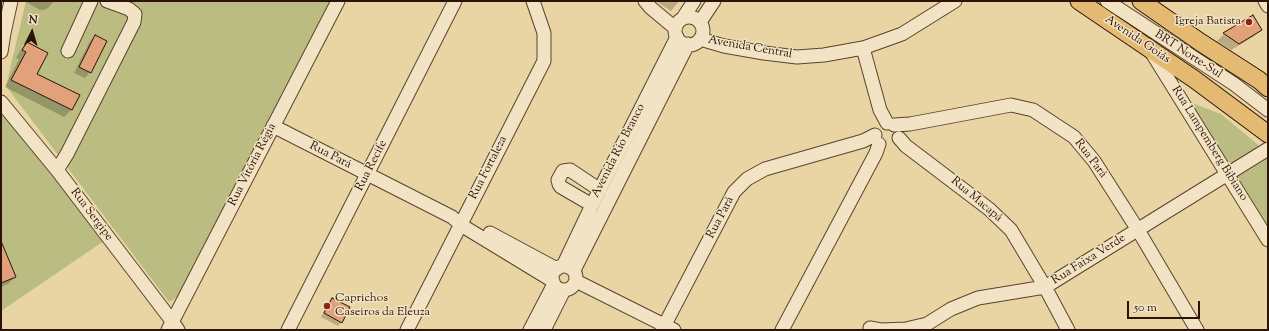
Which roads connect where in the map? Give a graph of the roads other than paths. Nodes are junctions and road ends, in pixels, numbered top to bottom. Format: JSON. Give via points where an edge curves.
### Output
{"nodes":[{"id":1,"x":11,"y":1,"type":"edge"},
{"id":2,"x":91,"y":1,"type":"edge"},
{"id":3,"x":107,"y":1,"type":"edge"},
{"id":4,"x":338,"y":1,"type":"edge"},
{"id":5,"x":455,"y":1,"type":"edge"},
{"id":6,"x":533,"y":1,"type":"edge"},
{"id":7,"x":645,"y":1,"type":"edge"},
{"id":8,"x":694,"y":1,"type":"edge"},
{"id":9,"x":714,"y":1,"type":"edge"},
{"id":10,"x":955,"y":1,"type":"edge"},
{"id":11,"x":1079,"y":1,"type":"edge"},
{"id":12,"x":1107,"y":1,"type":"edge"},
{"id":13,"x":1141,"y":1,"type":"edge"},
{"id":14,"x":1265,"y":1,"type":"edge"},
{"id":15,"x":1268,"y":6,"type":"edge"},
{"id":16,"x":684,"y":33,"type":"junction"},
{"id":17,"x":1148,"y":47,"type":"junction"},
{"id":18,"x":863,"y":48,"type":"junction"},
{"id":19,"x":68,"y":51,"type":"dead end"},
{"id":20,"x":1,"y":52,"type":"edge"},
{"id":21,"x":1194,"y":79,"type":"junction"},
{"id":22,"x":1268,"y":88,"type":"edge"},
{"id":23,"x":1179,"y":94,"type":"junction"},
{"id":24,"x":1,"y":102,"type":"edge"},
{"id":25,"x":1268,"y":110,"type":"edge"},
{"id":26,"x":273,"y":126,"type":"junction"},
{"id":27,"x":1268,"y":134,"type":"edge"},
{"id":28,"x":888,"y":137,"type":"junction"},
{"id":29,"x":1268,"y":149,"type":"edge"},
{"id":30,"x":57,"y":170,"type":"junction"},
{"id":31,"x":368,"y":175,"type":"junction"},
{"id":32,"x":1228,"y":175,"type":"junction"},
{"id":33,"x":600,"y":190,"type":"junction"},
{"id":34,"x":592,"y":205,"type":"junction"},
{"id":35,"x":459,"y":220,"type":"junction"},
{"id":36,"x":1138,"y":230,"type":"junction"},
{"id":37,"x":1268,"y":240,"type":"edge"},
{"id":38,"x":538,"y":266,"type":"junction"},
{"id":39,"x":567,"y":271,"type":"junction"},
{"id":40,"x":557,"y":285,"type":"junction"},
{"id":41,"x":1045,"y":287,"type":"junction"},
{"id":42,"x":173,"y":327,"type":"edge"},
{"id":43,"x":667,"y":328,"type":"edge"},
{"id":44,"x":870,"y":328,"type":"dead end"},
{"id":45,"x":288,"y":330,"type":"edge"},
{"id":46,"x":407,"y":330,"type":"edge"},
{"id":47,"x":530,"y":330,"type":"edge"},
{"id":48,"x":544,"y":330,"type":"edge"},
{"id":49,"x":782,"y":330,"type":"edge"},
{"id":50,"x":1068,"y":330,"type":"edge"},
{"id":51,"x":1197,"y":330,"type":"edge"}],
"edges":[{"from":1,"to":20,"type":"street"},
{"from":2,"to":19,"type":"street"},
{"from":3,"to":30,"type":"street","via":[[129,9],[135,14],[134,22]]},
{"from":4,"to":26,"type":"street","name":"Rua Vitória Régia"},
{"from":5,"to":31,"type":"street","name":"Rua Recife"},
{"from":6,"to":35,"type":"street","name":"Rua Fortaleza","via":[[544,32],[544,61]]},
{"from":7,"to":16,"type":"street","name":"Avenida Central"},
{"from":8,"to":16,"type":"street","name":"Avenida Rio Branco"},
{"from":9,"to":16,"type":"street","via":[[700,22],[692,17]]},
{"from":10,"to":18,"type":"street","name":"Avenida Central","via":[[902,34]]},
{"from":11,"to":17,"type":"main road","name":"Avenida Goiás"},
{"from":12,"to":25,"type":"street","name":"BRT Norte-Sul","via":[[1234,84]]},
{"from":13,"to":22,"type":"main road"},
{"from":14,"to":15,"type":"street"},
{"from":16,"to":18,"type":"street","name":"Avenida Central","via":[[724,46],[797,57]]},
{"from":16,"to":33,"type":"street","name":"Avenida Rio Branco"},
{"from":16,"to":39,"type":"street","name":"Avenida Rio Branco"},
{"from":17,"to":21,"type":"main road","name":"Avenida Goiás"},
{"from":17,"to":23,"type":"street","name":"Rua Lampemberg Bibiano"},
{"from":18,"to":28,"type":"street","name":"Rua Macapá"},
{"from":21,"to":23,"type":"street"},
{"from":21,"to":27,"type":"main road","name":"Avenida Goiás"},
{"from":23,"to":32,"type":"street","name":"Rua Lampemberg Bibiano"},
{"from":24,"to":30,"type":"street","name":"Rua Sergipe"},
{"from":26,"to":31,"type":"street","name":"Rua Pará"},
{"from":26,"to":42,"type":"street","name":"Rua Vitória Régia"},
{"from":28,"to":36,"type":"street","name":"Rua Pará","via":[[910,124],[1011,105],[1033,110],[1074,137],[1094,161]]},
{"from":28,"to":41,"type":"street","name":"Rua Macapá","via":[[989,208],[1010,230]]},
{"from":28,"to":43,"type":"street","name":"Rua Pará","via":[[863,141],[765,169],[747,179],[734,192]]},
{"from":28,"to":49,"type":"street"},
{"from":29,"to":32,"type":"street","name":"Rua Faixa Verde"},
{"from":30,"to":42,"type":"street","name":"Rua Sergipe"},
{"from":31,"to":35,"type":"street","name":"Rua Pará"},
{"from":31,"to":45,"type":"street","name":"Rua Recife"},
{"from":32,"to":36,"type":"street","name":"Rua Faixa Verde"},
{"from":32,"to":37,"type":"street","name":"Rua Lampemberg Bibiano"},
{"from":33,"to":34,"type":"street","name":"Avenida Rio Branco"},
{"from":33,"to":34,"type":"street","via":[[570,170],[563,171],[558,180],[561,187]]},
{"from":34,"to":39,"type":"street","name":"Avenida Rio Branco"},
{"from":35,"to":38,"type":"street","name":"Rua Pará"},
{"from":35,"to":46,"type":"street","name":"Rua Fortaleza"},
{"from":36,"to":41,"type":"street","name":"Rua Faixa Verde"},
{"from":36,"to":51,"type":"street","name":"Rua Pará"},
{"from":38,"to":39,"type":"street","name":"Rua Pará"},
{"from":38,"to":40,"type":"street","name":"Rua Pará"},
{"from":39,"to":40,"type":"street","via":[[553,274]]},
{"from":39,"to":40,"type":"street","via":[[572,288]]},
{"from":39,"to":43,"type":"street","name":"Rua Pará"},
{"from":40,"to":47,"type":"street"},
{"from":40,"to":48,"type":"street"},
{"from":41,"to":44,"type":"street","name":"Rua Faixa Verde","via":[[978,298],[951,309],[927,324],[906,329]]},
{"from":41,"to":50,"type":"street","name":"Rua Macapá"}]}
